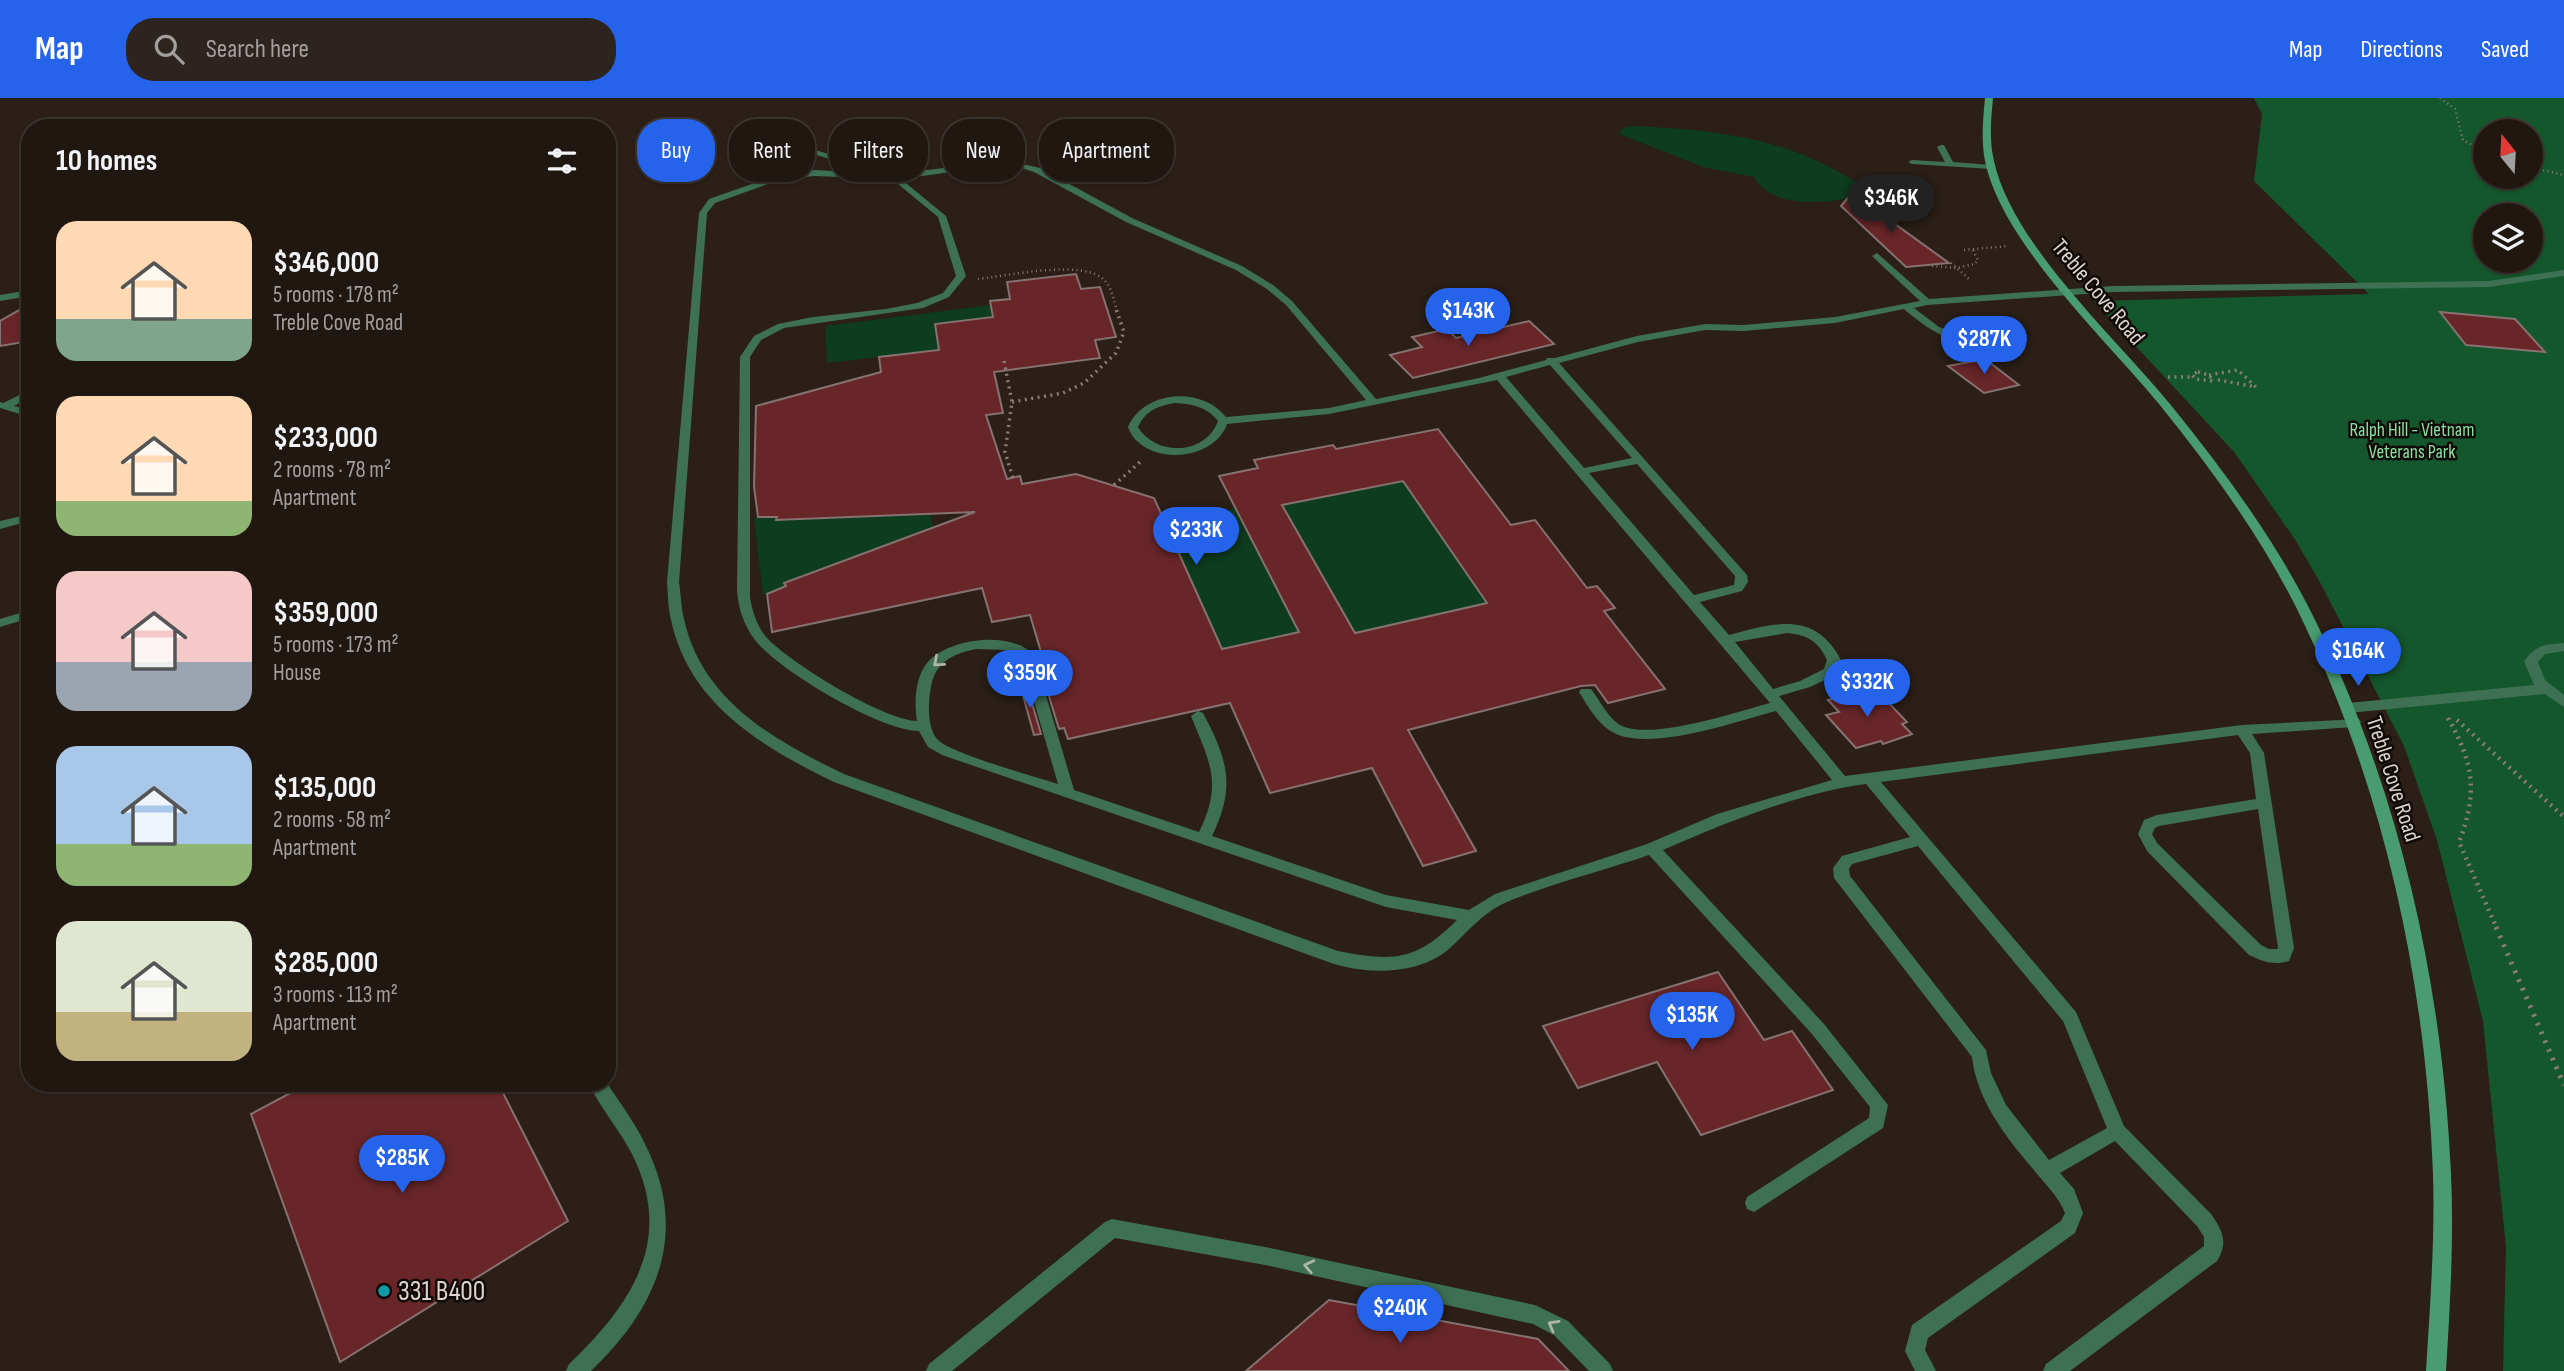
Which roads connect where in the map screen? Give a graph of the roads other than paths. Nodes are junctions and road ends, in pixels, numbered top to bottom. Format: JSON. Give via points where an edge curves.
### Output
{"nodes":[{"id":1,"x":1989,"y":98,"type":"edge"},
{"id":2,"x":1941,"y":147,"type":"dead end"},
{"id":3,"x":1912,"y":162,"type":"dead end"},
{"id":4,"x":1950,"y":164,"type":"junction"},
{"id":5,"x":1991,"y":167,"type":"junction"},
{"id":6,"x":928,"y":173,"type":"edge"},
{"id":7,"x":829,"y":174,"type":"edge"},
{"id":8,"x":900,"y":182,"type":"edge"},
{"id":9,"x":1877,"y":256,"type":"dead end"},
{"id":10,"x":2564,"y":273,"type":"edge"},
{"id":11,"x":2068,"y":291,"type":"junction"},
{"id":12,"x":21,"y":294,"type":"edge"},
{"id":13,"x":0,"y":298,"type":"edge"},
{"id":14,"x":1927,"y":302,"type":"junction"},
{"id":15,"x":1907,"y":307,"type":"junction"},
{"id":16,"x":1970,"y":340,"type":"dead end"},
{"id":17,"x":1551,"y":360,"type":"junction"},
{"id":18,"x":1499,"y":375,"type":"junction"},
{"id":19,"x":21,"y":397,"type":"edge"},
{"id":20,"x":1373,"y":402,"type":"junction"},
{"id":21,"x":2,"y":406,"type":"edge"},
{"id":22,"x":21,"y":411,"type":"edge"},
{"id":23,"x":1223,"y":421,"type":"junction"},
{"id":24,"x":1639,"y":460,"type":"junction"},
{"id":25,"x":1579,"y":472,"type":"junction"},
{"id":26,"x":21,"y":519,"type":"edge"},
{"id":27,"x":0,"y":525,"type":"edge"},
{"id":28,"x":1690,"y":600,"type":"junction"},
{"id":29,"x":21,"y":617,"type":"edge"},
{"id":30,"x":0,"y":623,"type":"edge"},
{"id":31,"x":1726,"y":640,"type":"junction"},
{"id":32,"x":2564,"y":647,"type":"edge"},
{"id":33,"x":2545,"y":688,"type":"junction"},
{"id":34,"x":1586,"y":692,"type":"dead end"},
{"id":35,"x":1775,"y":699,"type":"junction"},
{"id":36,"x":2564,"y":702,"type":"edge"},
{"id":37,"x":2351,"y":715,"type":"junction"},
{"id":38,"x":1198,"y":716,"type":"dead end"},
{"id":39,"x":925,"y":726,"type":"junction"},
{"id":40,"x":2242,"y":730,"type":"junction"},
{"id":41,"x":1870,"y":779,"type":"junction"},
{"id":42,"x":1842,"y":782,"type":"junction"},
{"id":43,"x":1068,"y":793,"type":"junction"},
{"id":44,"x":2264,"y":803,"type":"junction"},
{"id":45,"x":1203,"y":838,"type":"junction"},
{"id":46,"x":1919,"y":841,"type":"junction"},
{"id":47,"x":1652,"y":848,"type":"junction"},
{"id":48,"x":1469,"y":916,"type":"junction"},
{"id":49,"x":603,"y":1092,"type":"edge"},
{"id":50,"x":2117,"y":1131,"type":"junction"},
{"id":51,"x":2048,"y":1171,"type":"junction"},
{"id":52,"x":1754,"y":1203,"type":"dead end"},
{"id":53,"x":576,"y":1371,"type":"edge"},
{"id":54,"x":936,"y":1371,"type":"edge"},
{"id":55,"x":1603,"y":1371,"type":"edge"},
{"id":56,"x":1926,"y":1371,"type":"edge"},
{"id":57,"x":2053,"y":1371,"type":"edge"},
{"id":58,"x":2436,"y":1371,"type":"edge"}],
"edges":[{"from":1,"to":5,"type":"main road","name":"Treble Cove Road"},
{"from":2,"to":4,"type":"lane"},
{"from":3,"to":4,"type":"lane"},
{"from":4,"to":5,"type":"lane"},
{"from":5,"to":11,"type":"main road","name":"Treble Cove Road","via":[[2027,237]]},
{"from":6,"to":20,"type":"lane","via":[[994,164],[1037,170],[1129,220],[1239,268],[1289,303]]},
{"from":7,"to":48,"type":"lane","via":[[786,176],[719,197],[703,213],[673,582],[677,623],[686,652],[713,695],[762,738],[839,778],[1337,958],[1380,964],[1416,959],[1441,946]]},
{"from":8,"to":39,"type":"lane","via":[[943,216],[960,278],[944,295],[922,305],[804,321],[775,329],[753,342],[745,357],[743,590],[750,621],[762,641],[794,666],[890,721]]},
{"from":9,"to":14,"type":"lane"},
{"from":10,"to":11,"type":"lane","via":[[2490,284]]},
{"from":11,"to":14,"type":"lane"},
{"from":11,"to":37,"type":"main road","name":"Treble Cove Road","via":[[2204,454],[2247,515],[2302,607]]},
{"from":12,"to":13,"type":"lane"},
{"from":14,"to":15,"type":"lane"},
{"from":15,"to":16,"type":"lane","via":[[1935,329]]},
{"from":15,"to":17,"type":"lane","via":[[1800,324],[1706,327]]},
{"from":17,"to":18,"type":"lane"},
{"from":17,"to":24,"type":"lane"},
{"from":18,"to":20,"type":"lane"},
{"from":18,"to":25,"type":"lane"},
{"from":19,"to":21,"type":"lane"},
{"from":20,"to":23,"type":"lane","via":[[1304,416]]},
{"from":21,"to":22,"type":"lane"},
{"from":23,"to":23,"type":"lane","via":[[1215,409],[1177,400],[1151,406],[1139,414],[1132,427],[1140,440],[1174,450],[1203,446],[1223,430]]},
{"from":24,"to":25,"type":"lane"},
{"from":24,"to":28,"type":"lane","via":[[1742,577],[1735,589]]},
{"from":25,"to":28,"type":"lane"},
{"from":26,"to":27,"type":"lane"},
{"from":28,"to":31,"type":"lane"},
{"from":29,"to":30,"type":"lane"},
{"from":31,"to":35,"type":"lane"},
{"from":31,"to":35,"type":"lane","via":[[1788,627],[1827,645],[1834,660],[1830,672]]},
{"from":32,"to":33,"type":"lane","via":[[2541,650],[2531,661],[2535,677]]},
{"from":33,"to":36,"type":"lane"},
{"from":33,"to":37,"type":"lane"},
{"from":34,"to":35,"type":"lane","via":[[1612,726],[1630,734],[1659,733]]},
{"from":35,"to":42,"type":"lane"},
{"from":37,"to":40,"type":"lane"},
{"from":37,"to":58,"type":"main road","name":"Treble Cove Road","via":[[2407,897],[2426,1001],[2442,1205]]},
{"from":38,"to":45,"type":"lane","via":[[1222,786],[1219,806]]},
{"from":39,"to":43,"type":"lane","via":[[932,742],[950,753]]},
{"from":43,"to":39,"type":"lane","one_way":true,"via":[[1030,661],[1018,649],[969,647],[937,661],[924,686]]},
{"from":40,"to":41,"type":"lane"},
{"from":40,"to":44,"type":"lane","via":[[2257,753]]},
{"from":41,"to":42,"type":"lane"},
{"from":41,"to":46,"type":"lane"},
{"from":42,"to":47,"type":"lane","via":[[1722,818]]},
{"from":43,"to":45,"type":"lane"},
{"from":44,"to":44,"type":"lane","via":[[2286,948],[2278,957],[2255,950],[2152,848],[2145,834],[2149,824],[2157,821]]},
{"from":45,"to":48,"type":"lane","via":[[1386,901]]},
{"from":46,"to":50,"type":"lane","via":[[2070,1017]]},
{"from":46,"to":51,"type":"lane","via":[[1847,860],[1841,867],[1842,878],[1980,1055],[1981,1073],[1994,1101]]},
{"from":47,"to":48,"type":"lane","via":[[1502,898]]},
{"from":47,"to":52,"type":"lane","via":[[1818,1029],[1880,1105],[1877,1122]]},
{"from":49,"to":53,"type":"lane","via":[[642,1155],[655,1192],[658,1245],[641,1296],[620,1329]]},
{"from":50,"to":51,"type":"lane"},
{"from":50,"to":57,"type":"lane","via":[[2204,1220],[2214,1235],[2214,1248]]},
{"from":51,"to":56,"type":"lane","via":[[2070,1200],[2073,1221],[1919,1332],[1915,1351]]},
{"from":55,"to":54,"type":"lane","one_way":true,"via":[[1561,1328],[1535,1315],[1112,1228]]}]}
